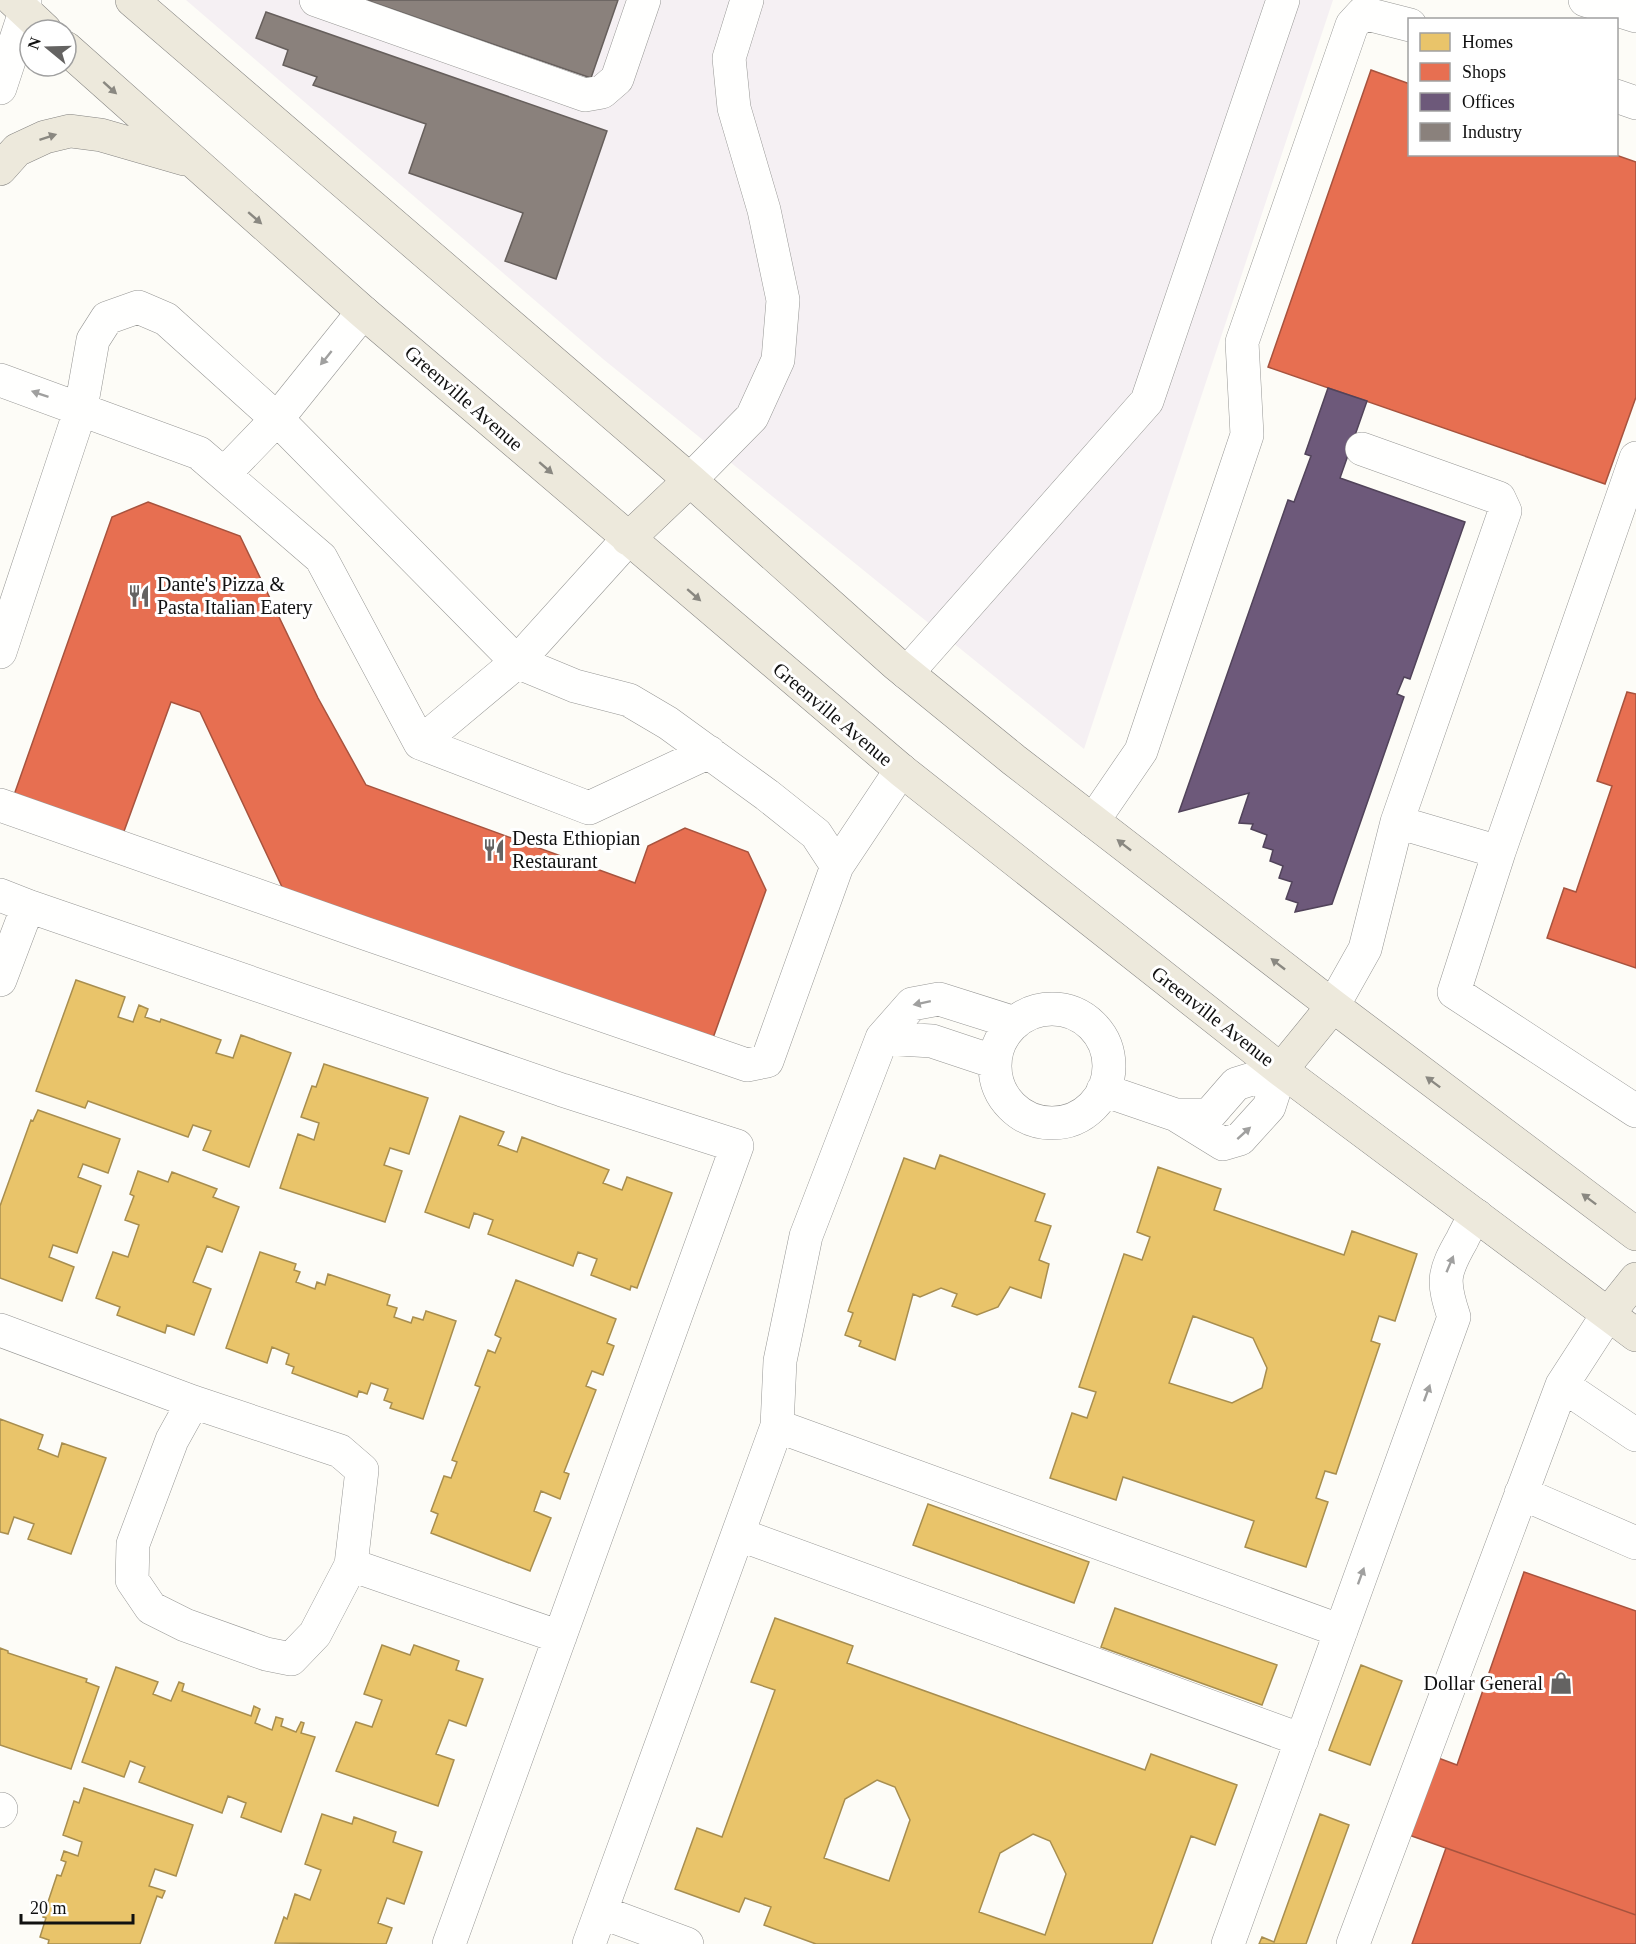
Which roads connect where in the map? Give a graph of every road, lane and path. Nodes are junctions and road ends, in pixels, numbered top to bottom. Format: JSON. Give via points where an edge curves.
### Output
{"nodes":[{"id":1,"x":132,"y":0,"type":"edge"},
{"id":2,"x":316,"y":0,"type":"edge"},
{"id":3,"x":644,"y":0,"type":"edge"},
{"id":4,"x":747,"y":0,"type":"edge"},
{"id":5,"x":1283,"y":0,"type":"edge"},
{"id":6,"x":1585,"y":0,"type":"edge"},
{"id":7,"x":27,"y":10,"type":"edge"},
{"id":8,"x":1636,"y":16,"type":"edge"},
{"id":9,"x":1408,"y":24,"type":"edge"},
{"id":10,"x":78,"y":59,"type":"edge"},
{"id":11,"x":0,"y":88,"type":"edge"},
{"id":12,"x":1618,"y":96,"type":"edge"},
{"id":13,"x":1636,"y":103,"type":"edge"},
{"id":14,"x":192,"y":162,"type":"junction"},
{"id":15,"x":0,"y":169,"type":"edge"},
{"id":16,"x":363,"y":312,"type":"junction"},
{"id":17,"x":0,"y":380,"type":"edge"},
{"id":18,"x":81,"y":408,"type":"junction"},
{"id":19,"x":277,"y":419,"type":"junction"},
{"id":20,"x":1362,"y":449,"type":"dead end"},
{"id":21,"x":1636,"y":458,"type":"edge"},
{"id":22,"x":224,"y":474,"type":"junction"},
{"id":23,"x":690,"y":480,"type":"junction"},
{"id":24,"x":628,"y":539,"type":"junction"},
{"id":25,"x":0,"y":652,"type":"edge"},
{"id":26,"x":517,"y":662,"type":"junction"},
{"id":27,"x":907,"y":673,"type":"junction"},
{"id":28,"x":420,"y":743,"type":"junction"},
{"id":29,"x":709,"y":752,"type":"junction"},
{"id":30,"x":901,"y":770,"type":"junction"},
{"id":31,"x":0,"y":805,"type":"edge"},
{"id":32,"x":1093,"y":821,"type":"junction"},
{"id":33,"x":1397,"y":822,"type":"junction"},
{"id":34,"x":1499,"y":852,"type":"junction"},
{"id":35,"x":837,"y":866,"type":"junction"},
{"id":36,"x":14,"y":900,"type":"edge"},
{"id":37,"x":0,"y":980,"type":"edge"},
{"id":38,"x":1333,"y":1006,"type":"junction"},
{"id":39,"x":1014,"y":1023,"type":"junction"},
{"id":40,"x":882,"y":1038,"type":"junction"},
{"id":41,"x":995,"y":1062,"type":"junction"},
{"id":42,"x":1281,"y":1070,"type":"junction"},
{"id":43,"x":1103,"y":1090,"type":"junction"},
{"id":44,"x":1636,"y":1111,"type":"edge"},
{"id":45,"x":1477,"y":1216,"type":"junction"},
{"id":46,"x":1636,"y":1234,"type":"edge"},
{"id":47,"x":1636,"y":1279,"type":"edge"},
{"id":48,"x":1608,"y":1314,"type":"junction"},
{"id":49,"x":0,"y":1329,"type":"edge"},
{"id":50,"x":1636,"y":1335,"type":"edge"},
{"id":51,"x":1562,"y":1385,"type":"junction"},
{"id":52,"x":193,"y":1402,"type":"junction"},
{"id":53,"x":777,"y":1426,"type":"junction"},
{"id":54,"x":1636,"y":1435,"type":"edge"},
{"id":55,"x":1521,"y":1493,"type":"junction"},
{"id":56,"x":738,"y":1534,"type":"junction"},
{"id":57,"x":1636,"y":1543,"type":"edge"},
{"id":58,"x":351,"y":1565,"type":"junction"},
{"id":59,"x":1341,"y":1631,"type":"junction"},
{"id":60,"x":560,"y":1637,"type":"junction"},
{"id":61,"x":1302,"y":1740,"type":"junction"},
{"id":62,"x":601,"y":1912,"type":"junction"},
{"id":63,"x":449,"y":1944,"type":"edge"},
{"id":64,"x":590,"y":1944,"type":"edge"},
{"id":65,"x":687,"y":1944,"type":"edge"},
{"id":66,"x":1228,"y":1944,"type":"edge"},
{"id":67,"x":1353,"y":1944,"type":"edge"}],
"edges":[{"from":1,"to":23,"type":"main road"},
{"from":2,"to":3,"type":"street","via":[[585,95],[602,92],[617,79]]},
{"from":4,"to":23,"type":"street","via":[[729,58],[734,108],[764,210],[783,300],[778,360],[752,417]]},
{"from":5,"to":27,"type":"street","via":[[1147,401]]},
{"from":6,"to":8,"type":"street"},
{"from":7,"to":11,"type":"street"},
{"from":9,"to":32,"type":"street","via":[[1363,13],[1352,25],[1242,342],[1247,435],[1141,751]]},
{"from":10,"to":14,"type":"main road","name":"Greenville Avenue","one_way":true},
{"from":12,"to":13,"type":"street"},
{"from":15,"to":14,"type":"main road","one_way":true,"via":[[17,150],[70,131],[101,135]]},
{"from":14,"to":16,"type":"main road","name":"Greenville Avenue","one_way":true},
{"from":16,"to":19,"type":"street","one_way":true},
{"from":16,"to":24,"type":"main road","name":"Greenville Avenue","one_way":true},
{"from":18,"to":17,"type":"street","one_way":true},
{"from":18,"to":19,"type":"street","via":[[93,340],[107,318],[138,307],[166,319]]},
{"from":18,"to":22,"type":"street","via":[[199,453]]},
{"from":18,"to":25,"type":"street"},
{"from":19,"to":22,"type":"street"},
{"from":19,"to":26,"type":"street"},
{"from":20,"to":33,"type":"street","via":[[1498,498],[1504,512]]},
{"from":21,"to":34,"type":"street"},
{"from":22,"to":28,"type":"street","via":[[321,558]]},
{"from":23,"to":24,"type":"main road"},
{"from":23,"to":27,"type":"main road"},
{"from":24,"to":26,"type":"street"},
{"from":24,"to":30,"type":"main road","name":"Greenville Avenue","one_way":true},
{"from":26,"to":28,"type":"street"},
{"from":26,"to":29,"type":"street","via":[[575,686],[629,700]]},
{"from":27,"to":32,"type":"main road"},
{"from":28,"to":29,"type":"street","via":[[589,808]]},
{"from":29,"to":35,"type":"street","via":[[816,834]]},
{"from":30,"to":35,"type":"street"},
{"from":30,"to":42,"type":"main road","name":"Greenville Avenue"},
{"from":31,"to":35,"type":"street","via":[[747,1065],[767,1061]]},
{"from":38,"to":32,"type":"main road","one_way":true},
{"from":33,"to":34,"type":"street"},
{"from":33,"to":38,"type":"street","via":[[1365,949]]},
{"from":34,"to":44,"type":"street","via":[[1454,992]]},
{"from":36,"to":37,"type":"street"},
{"from":36,"to":60,"type":"street","via":[[550,1086],[736,1146]]},
{"from":38,"to":42,"type":"main road"},
{"from":46,"to":38,"type":"main road","one_way":true},
{"from":39,"to":40,"type":"street","one_way":true,"via":[[939,999],[912,1004]]},
{"from":39,"to":41,"type":"street","via":[[999,1044]]},
{"from":39,"to":43,"type":"street","via":[[1043,1009],[1062,1009],[1096,1028],[1109,1064]]},
{"from":40,"to":41,"type":"street","via":[[932,1041]]},
{"from":40,"to":53,"type":"street","via":[[806,1236],[780,1361]]},
{"from":41,"to":43,"type":"street","via":[[1003,1096],[1030,1119],[1061,1122],[1076,1117],[1089,1109]]},
{"from":42,"to":43,"type":"street","via":[[1269,1107],[1240,1139],[1223,1144],[1176,1115]]},
{"from":42,"to":45,"type":"main road","name":"Greenville Avenue"},
{"from":45,"to":48,"type":"main road","name":"Greenville Avenue"},
{"from":59,"to":45,"type":"street","one_way":true,"via":[[1454,1317],[1445,1287],[1446,1274]]},
{"from":47,"to":48,"type":"main road"},
{"from":48,"to":50,"type":"main road","name":"Greenville Avenue"},
{"from":48,"to":51,"type":"street"},
{"from":49,"to":52,"type":"street"},
{"from":51,"to":54,"type":"street"},
{"from":51,"to":55,"type":"street"},
{"from":52,"to":58,"type":"street","via":[[340,1451],[362,1470]]},
{"from":52,"to":58,"type":"street","via":[[172,1440],[133,1544],[132,1580],[151,1608],[266,1654],[291,1659],[315,1634]]},
{"from":53,"to":56,"type":"street"},
{"from":53,"to":59,"type":"street"},
{"from":55,"to":57,"type":"street"},
{"from":55,"to":67,"type":"street"},
{"from":56,"to":61,"type":"street"},
{"from":56,"to":62,"type":"street"},
{"from":58,"to":60,"type":"street"},
{"from":59,"to":61,"type":"street"},
{"from":60,"to":63,"type":"street"},
{"from":61,"to":66,"type":"street"},
{"from":62,"to":64,"type":"street"},
{"from":62,"to":65,"type":"street"}]}
